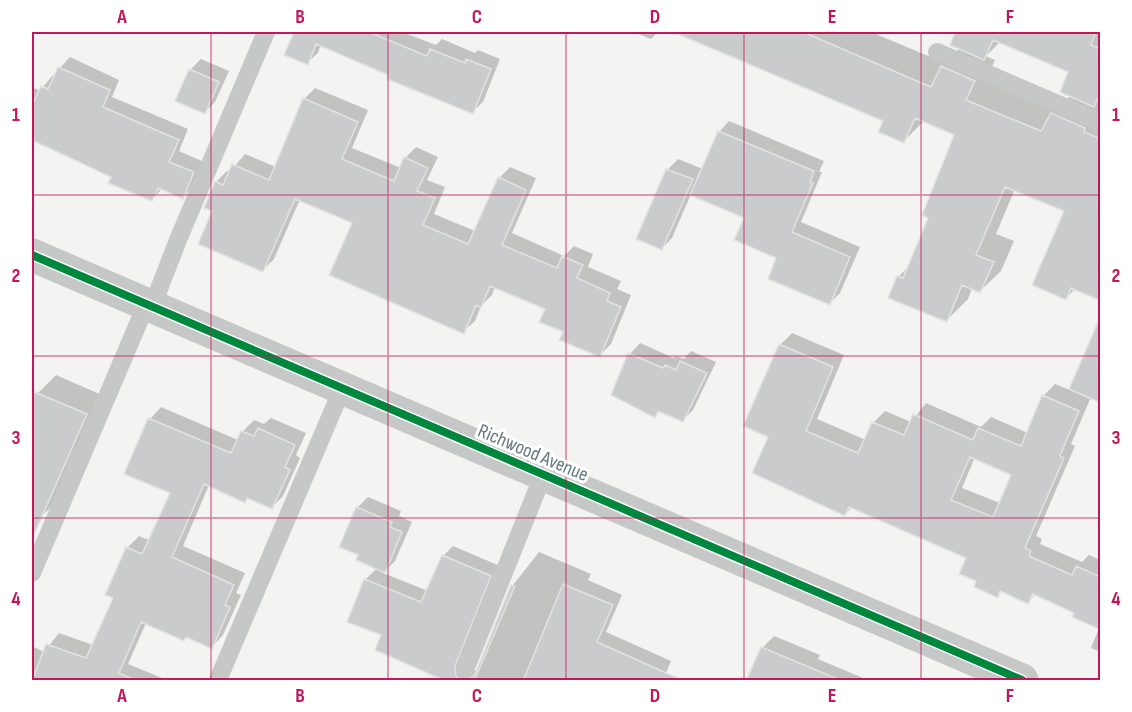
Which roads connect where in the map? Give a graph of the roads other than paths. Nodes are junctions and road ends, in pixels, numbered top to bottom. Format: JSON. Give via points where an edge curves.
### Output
{"nodes":[{"id":1,"x":266,"y":32,"type":"edge"},
{"id":2,"x":937,"y":52,"type":"dead end"},
{"id":3,"x":1101,"y":122,"type":"edge"},
{"id":4,"x":32,"y":255,"type":"edge"},
{"id":5,"x":149,"y":306,"type":"junction"},
{"id":6,"x":342,"y":389,"type":"junction"},
{"id":7,"x":543,"y":475,"type":"junction"},
{"id":8,"x":32,"y":573,"type":"edge"},
{"id":9,"x":465,"y":670,"type":"dead end"},
{"id":10,"x":218,"y":681,"type":"edge"},
{"id":11,"x":1022,"y":681,"type":"edge"}],
"edges":[{"from":1,"to":5,"type":"lane"},
{"from":2,"to":3,"type":"lane"},
{"from":4,"to":5,"type":"street","name":"Richwood Avenue"},
{"from":5,"to":6,"type":"street","name":"Richwood Avenue"},
{"from":5,"to":8,"type":"lane"},
{"from":6,"to":7,"type":"street","name":"Richwood Avenue"},
{"from":6,"to":10,"type":"lane"},
{"from":7,"to":9,"type":"lane"},
{"from":7,"to":11,"type":"street","name":"Richwood Avenue"}]}
